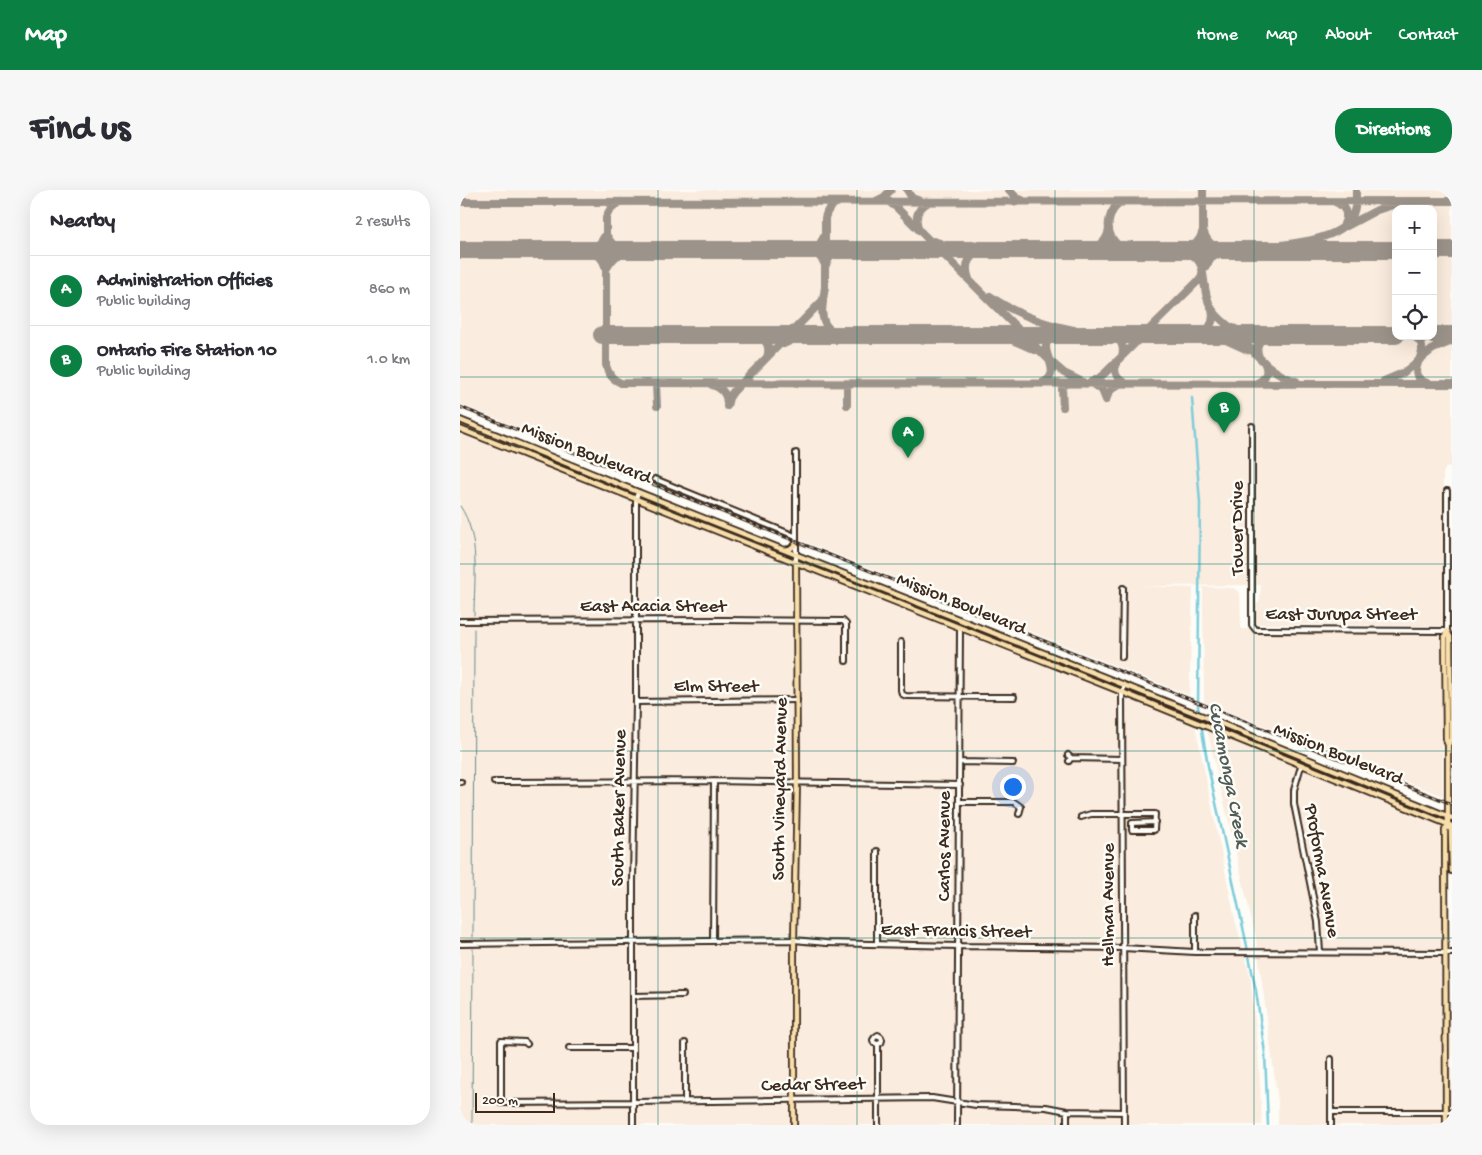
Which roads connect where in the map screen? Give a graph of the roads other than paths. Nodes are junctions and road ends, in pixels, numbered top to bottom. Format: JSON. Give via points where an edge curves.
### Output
{"nodes":[{"id":1,"x":460,"y":420,"type":"edge"},
{"id":2,"x":1252,"y":426,"type":"dead end"},
{"id":3,"x":460,"y":430,"type":"edge"},
{"id":4,"x":796,"y":453,"type":"dead end"},
{"id":5,"x":655,"y":479,"type":"dead end"},
{"id":6,"x":1447,"y":491,"type":"dead end"},
{"id":7,"x":638,"y":492,"type":"junction"},
{"id":8,"x":636,"y":499,"type":"junction"},
{"id":9,"x":795,"y":536,"type":"junction"},
{"id":10,"x":796,"y":544,"type":"junction"},
{"id":11,"x":784,"y":550,"type":"junction"},
{"id":12,"x":796,"y":555,"type":"junction"},
{"id":13,"x":796,"y":563,"type":"junction"},
{"id":14,"x":1123,"y":588,"type":"dead end"},
{"id":15,"x":797,"y":620,"type":"junction"},
{"id":16,"x":635,"y":621,"type":"junction"},
{"id":17,"x":460,"y":622,"type":"edge"},
{"id":18,"x":960,"y":628,"type":"junction"},
{"id":19,"x":1253,"y":628,"type":"joint"},
{"id":20,"x":1450,"y":631,"type":"edge"},
{"id":21,"x":901,"y":642,"type":"dead end"},
{"id":22,"x":1122,"y":657,"type":"dead end"},
{"id":23,"x":846,"y":661,"type":"dead end"},
{"id":24,"x":1445,"y":665,"type":"junction"},
{"id":25,"x":1450,"y":678,"type":"junction"},
{"id":26,"x":1125,"y":686,"type":"junction"},
{"id":27,"x":1122,"y":692,"type":"junction"},
{"id":28,"x":960,"y":696,"type":"junction"},
{"id":29,"x":1014,"y":697,"type":"dead end"},
{"id":30,"x":797,"y":700,"type":"junction"},
{"id":31,"x":636,"y":702,"type":"junction"},
{"id":32,"x":1448,"y":745,"type":"junction"},
{"id":33,"x":1069,"y":758,"type":"dead end"},
{"id":34,"x":1122,"y":759,"type":"junction"},
{"id":35,"x":960,"y":762,"type":"junction"},
{"id":36,"x":1013,"y":763,"type":"dead end"},
{"id":37,"x":1301,"y":766,"type":"junction"},
{"id":38,"x":714,"y":781,"type":"junction"},
{"id":39,"x":494,"y":782,"type":"dead end"},
{"id":40,"x":634,"y":782,"type":"junction"},
{"id":41,"x":797,"y":782,"type":"junction"},
{"id":42,"x":960,"y":785,"type":"junction"},
{"id":43,"x":960,"y":802,"type":"junction"},
{"id":44,"x":1448,"y":805,"type":"junction"},
{"id":45,"x":1428,"y":808,"type":"junction"},
{"id":46,"x":1019,"y":814,"type":"dead end"},
{"id":47,"x":1123,"y":815,"type":"junction"},
{"id":48,"x":1081,"y":817,"type":"dead end"},
{"id":49,"x":1450,"y":817,"type":"edge"},
{"id":50,"x":1155,"y":822,"type":"junction"},
{"id":51,"x":1450,"y":825,"type":"edge"},
{"id":52,"x":1452,"y":834,"type":"edge"},
{"id":53,"x":877,"y":851,"type":"dead end"},
{"id":54,"x":1452,"y":871,"type":"edge"},
{"id":55,"x":1195,"y":915,"type":"dead end"},
{"id":56,"x":794,"y":940,"type":"junction"},
{"id":57,"x":633,"y":941,"type":"junction"},
{"id":58,"x":713,"y":941,"type":"junction"},
{"id":59,"x":460,"y":944,"type":"edge"},
{"id":60,"x":877,"y":944,"type":"junction"},
{"id":61,"x":958,"y":946,"type":"junction"},
{"id":62,"x":1123,"y":948,"type":"junction"},
{"id":63,"x":1195,"y":952,"type":"junction"},
{"id":64,"x":1320,"y":952,"type":"junction"},
{"id":65,"x":1446,"y":953,"type":"junction"},
{"id":66,"x":1452,"y":953,"type":"edge"},
{"id":67,"x":683,"y":995,"type":"dead end"},
{"id":68,"x":633,"y":996,"type":"junction"},
{"id":69,"x":685,"y":1043,"type":"dead end"},
{"id":70,"x":526,"y":1044,"type":"dead end"},
{"id":71,"x":878,"y":1044,"type":"dead end"},
{"id":72,"x":569,"y":1048,"type":"dead end"},
{"id":73,"x":633,"y":1048,"type":"junction"},
{"id":74,"x":1331,"y":1059,"type":"dead end"},
{"id":75,"x":878,"y":1099,"type":"junction"},
{"id":76,"x":794,"y":1100,"type":"junction"},
{"id":77,"x":633,"y":1102,"type":"junction"},
{"id":78,"x":685,"y":1102,"type":"junction"},
{"id":79,"x":958,"y":1102,"type":"junction"},
{"id":80,"x":1068,"y":1111,"type":"junction"},
{"id":81,"x":1124,"y":1112,"type":"junction"},
{"id":82,"x":1331,"y":1112,"type":"junction"},
{"id":83,"x":1449,"y":1112,"type":"edge"},
{"id":84,"x":633,"y":1125,"type":"edge"},
{"id":85,"x":794,"y":1125,"type":"edge"},
{"id":86,"x":878,"y":1125,"type":"edge"},
{"id":87,"x":957,"y":1125,"type":"edge"},
{"id":88,"x":1068,"y":1125,"type":"edge"},
{"id":89,"x":1124,"y":1125,"type":"edge"},
{"id":90,"x":1331,"y":1125,"type":"edge"},
{"id":91,"x":1446,"y":1125,"type":"edge"}],
"edges":[{"from":1,"to":7,"type":"main road","name":"Mission Boulevard"},
{"from":2,"to":19,"type":"street","name":"Tower Drive"},
{"from":3,"to":8,"type":"main road","name":"Mission Boulevard"},
{"from":4,"to":9,"type":"street","name":"South Vineyard Avenue"},
{"from":5,"to":9,"type":"street"},
{"from":6,"to":20,"type":"street"},
{"from":7,"to":8,"type":"street","name":"South Baker Avenue"},
{"from":7,"to":11,"type":"main road","name":"Mission Boulevard"},
{"from":8,"to":13,"type":"main road","name":"Mission Boulevard"},
{"from":8,"to":16,"type":"street","name":"South Baker Avenue"},
{"from":9,"to":10,"type":"street","name":"South Vineyard Avenue"},
{"from":10,"to":11,"type":"main road"},
{"from":10,"to":12,"type":"street","name":"South Vineyard Avenue"},
{"from":11,"to":12,"type":"main road","name":"Mission Boulevard"},
{"from":12,"to":13,"type":"street","name":"South Vineyard Avenue"},
{"from":12,"to":26,"type":"main road","name":"Mission Boulevard"},
{"from":13,"to":15,"type":"main road","name":"South Vineyard Avenue"},
{"from":13,"to":18,"type":"main road","name":"Mission Boulevard"},
{"from":14,"to":22,"type":"street"},
{"from":15,"to":16,"type":"street","name":"East Acacia Street"},
{"from":15,"to":23,"type":"street","name":"East Acacia Street","via":[[845,622]]},
{"from":15,"to":30,"type":"main road","name":"South Vineyard Avenue"},
{"from":16,"to":17,"type":"street","name":"East Acacia Street"},
{"from":16,"to":31,"type":"street","name":"South Baker Avenue"},
{"from":18,"to":27,"type":"main road","name":"Mission Boulevard"},
{"from":18,"to":28,"type":"street","name":"Carlos Avenue"},
{"from":19,"to":20,"type":"street","name":"East Jurupa Street"},
{"from":20,"to":24,"type":"main road","via":[[1445,636]]},
{"from":20,"to":25,"type":"main road"},
{"from":21,"to":28,"type":"street","via":[[902,694]]},
{"from":24,"to":25,"type":"main road"},
{"from":24,"to":32,"type":"main road"},
{"from":25,"to":32,"type":"main road","via":[[1451,739]]},
{"from":26,"to":27,"type":"street","name":"Hellman Avenue"},
{"from":26,"to":45,"type":"main road","name":"Mission Boulevard"},
{"from":27,"to":34,"type":"street","name":"Hellman Avenue"},
{"from":27,"to":37,"type":"main road","name":"Mission Boulevard"},
{"from":28,"to":29,"type":"street"},
{"from":28,"to":35,"type":"street","name":"Carlos Avenue"},
{"from":30,"to":31,"type":"street","name":"Elm Street"},
{"from":30,"to":41,"type":"main road","name":"South Vineyard Avenue"},
{"from":31,"to":40,"type":"street","name":"South Baker Avenue"},
{"from":32,"to":44,"type":"main road"},
{"from":33,"to":34,"type":"street"},
{"from":34,"to":47,"type":"street","name":"Hellman Avenue"},
{"from":35,"to":36,"type":"street"},
{"from":35,"to":42,"type":"street","name":"Carlos Avenue"},
{"from":37,"to":51,"type":"main road","name":"Mission Boulevard"},
{"from":37,"to":64,"type":"street","name":"Proforma Avenue","via":[[1294,790],[1294,804],[1318,920]]},
{"from":38,"to":40,"type":"street"},
{"from":38,"to":41,"type":"street"},
{"from":38,"to":58,"type":"street"},
{"from":39,"to":40,"type":"street"},
{"from":40,"to":57,"type":"street","name":"South Baker Avenue"},
{"from":41,"to":42,"type":"street"},
{"from":41,"to":56,"type":"main road","name":"South Vineyard Avenue"},
{"from":42,"to":43,"type":"street","name":"Carlos Avenue"},
{"from":43,"to":46,"type":"street","via":[[1014,802],[1021,806]]},
{"from":43,"to":61,"type":"street","name":"Carlos Avenue"},
{"from":44,"to":45,"type":"main road","via":[[1441,811]]},
{"from":44,"to":49,"type":"main road"},
{"from":45,"to":49,"type":"main road","name":"Mission Boulevard"},
{"from":47,"to":48,"type":"street"},
{"from":47,"to":50,"type":"street","via":[[1155,814]]},
{"from":47,"to":62,"type":"street","name":"Hellman Avenue"},
{"from":49,"to":51,"type":"main road"},
{"from":50,"to":50,"type":"street","via":[[1154,830],[1132,830],[1132,823]]},
{"from":51,"to":52,"type":"main road"},
{"from":51,"to":65,"type":"main road","via":[[1445,830]]},
{"from":52,"to":54,"type":"main road"},
{"from":53,"to":60,"type":"street"},
{"from":55,"to":63,"type":"street"},
{"from":56,"to":58,"type":"street","name":"East Francis Street"},
{"from":56,"to":60,"type":"street","name":"East Francis Street"},
{"from":56,"to":76,"type":"main road","name":"South Vineyard Avenue"},
{"from":57,"to":58,"type":"street","name":"East Francis Street"},
{"from":57,"to":59,"type":"street","name":"East Francis Street"},
{"from":57,"to":68,"type":"street","name":"South Baker Avenue"},
{"from":60,"to":61,"type":"street","name":"East Francis Street"},
{"from":61,"to":62,"type":"street","name":"East Francis Street"},
{"from":61,"to":79,"type":"street","name":"Carlos Avenue"},
{"from":62,"to":63,"type":"street","name":"East Francis Street"},
{"from":62,"to":81,"type":"street","name":"Hellman Avenue"},
{"from":63,"to":64,"type":"street","name":"East Francis Street"},
{"from":64,"to":65,"type":"street","name":"East Francis Street"},
{"from":65,"to":66,"type":"street","name":"East Francis Street"},
{"from":65,"to":83,"type":"main road"},
{"from":67,"to":68,"type":"street"},
{"from":68,"to":73,"type":"street","name":"South Baker Avenue"},
{"from":69,"to":78,"type":"street"},
{"from":70,"to":77,"type":"street","name":"Cedar Street","via":[[501,1041],[501,1103]]},
{"from":71,"to":75,"type":"street"},
{"from":72,"to":73,"type":"street"},
{"from":73,"to":77,"type":"street","name":"South Baker Avenue"},
{"from":74,"to":82,"type":"street"},
{"from":75,"to":76,"type":"street","name":"Cedar Street"},
{"from":75,"to":79,"type":"street","name":"Cedar Street","via":[[932,1098]]},
{"from":75,"to":86,"type":"street"},
{"from":76,"to":78,"type":"street","name":"Cedar Street"},
{"from":76,"to":85,"type":"main road","name":"South Vineyard Avenue"},
{"from":77,"to":78,"type":"street","name":"Cedar Street"},
{"from":77,"to":84,"type":"street","name":"South Baker Avenue"},
{"from":79,"to":80,"type":"street","name":"Cedar Street"},
{"from":79,"to":87,"type":"street","name":"Carlos Avenue"},
{"from":80,"to":81,"type":"street","name":"Cedar Street"},
{"from":80,"to":88,"type":"street"},
{"from":81,"to":89,"type":"street","name":"Hellman Avenue"},
{"from":82,"to":83,"type":"street"},
{"from":82,"to":90,"type":"street"},
{"from":83,"to":91,"type":"main road"}]}
